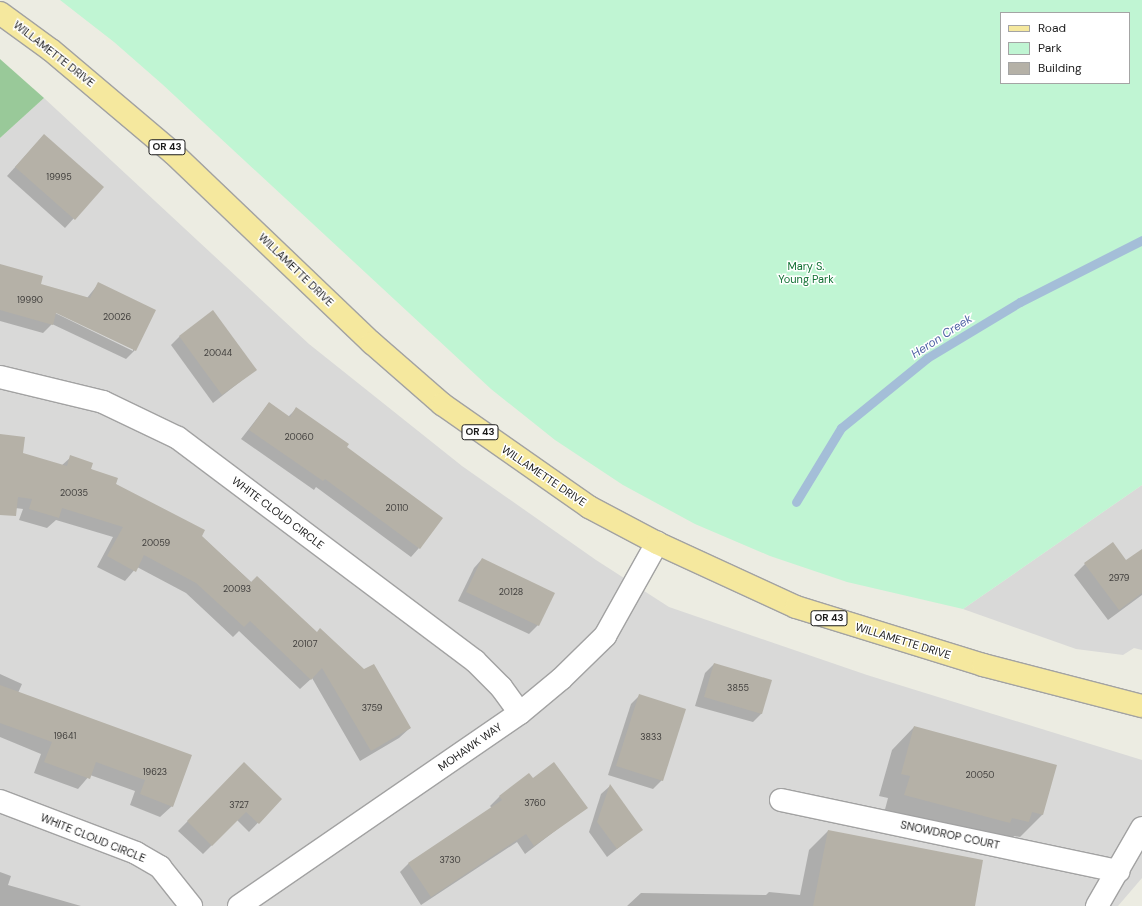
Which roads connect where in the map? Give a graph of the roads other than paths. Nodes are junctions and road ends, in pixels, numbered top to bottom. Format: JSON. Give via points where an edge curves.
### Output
{"nodes":[{"id":1,"x":0,"y":13,"type":"edge"},
{"id":2,"x":0,"y":377,"type":"edge"},
{"id":3,"x":657,"y":543,"type":"junction"},
{"id":4,"x":1142,"y":706,"type":"edge"},
{"id":5,"x":520,"y":713,"type":"junction"},
{"id":6,"x":781,"y":800,"type":"dead end"},
{"id":7,"x":0,"y":801,"type":"edge"},
{"id":8,"x":1142,"y":828,"type":"edge"},
{"id":9,"x":1119,"y":871,"type":"junction"},
{"id":10,"x":191,"y":906,"type":"edge"},
{"id":11,"x":239,"y":906,"type":"edge"},
{"id":12,"x":1097,"y":906,"type":"edge"}],
"edges":[{"from":1,"to":3,"type":"main road","name":"WILLAMETTE DRIVE","number":"OR 43","via":[[51,50],[128,113],[231,207],[372,343],[442,404],[589,507]]},
{"from":2,"to":5,"type":"street","name":"WHITE CLOUD CIRCLE","via":[[103,402],[178,438],[475,661],[501,687]]},
{"from":3,"to":4,"type":"main road","name":"WILLAMETTE DRIVE","number":"OR 43","via":[[796,607],[983,665]]},
{"from":3,"to":5,"type":"street","name":"MOHAWK WAY","via":[[604,636],[561,679]]},
{"from":5,"to":11,"type":"street","name":"MOHAWK WAY"},
{"from":6,"to":9,"type":"street","name":"SNOWDROP COURT"},
{"from":7,"to":10,"type":"street","name":"WHITE CLOUD CIRCLE","via":[[136,853],[160,867]]},
{"from":8,"to":9,"type":"street"},
{"from":9,"to":12,"type":"street"}]}
